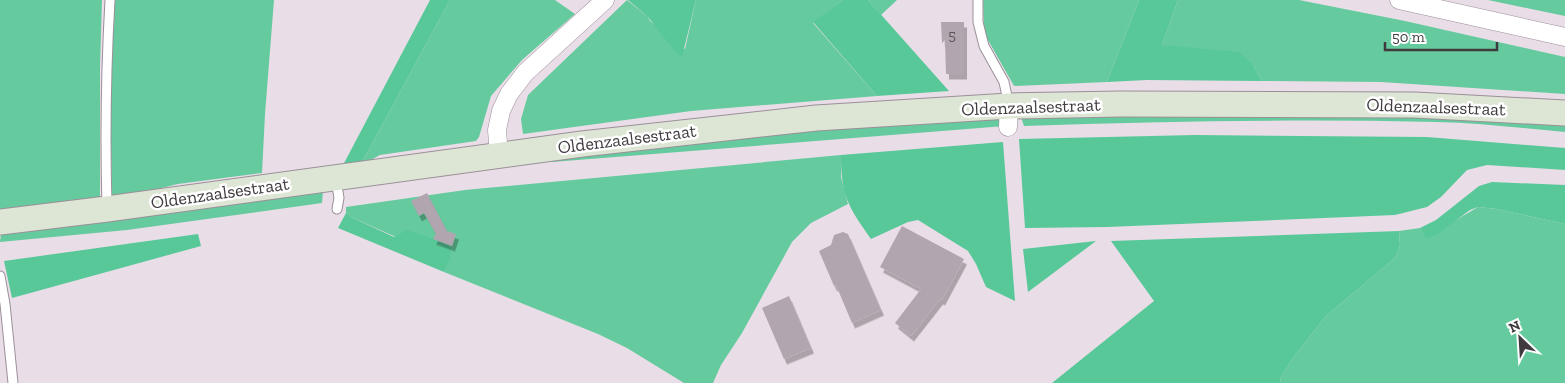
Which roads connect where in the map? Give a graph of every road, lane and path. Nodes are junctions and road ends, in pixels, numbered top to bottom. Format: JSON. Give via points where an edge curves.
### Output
{"nodes":[{"id":1,"x":110,"y":0,"type":"edge"},
{"id":2,"x":605,"y":0,"type":"edge"},
{"id":3,"x":978,"y":0,"type":"edge"},
{"id":4,"x":1399,"y":0,"type":"edge"},
{"id":5,"x":1565,"y":37,"type":"edge"},
{"id":6,"x":1565,"y":113,"type":"edge"},
{"id":7,"x":1008,"y":116,"type":"junction"},
{"id":8,"x":499,"y":156,"type":"junction"},
{"id":9,"x":336,"y":177,"type":"junction"},
{"id":10,"x":107,"y":209,"type":"junction"},
{"id":11,"x":337,"y":209,"type":"dead end"},
{"id":12,"x":0,"y":222,"type":"edge"},
{"id":13,"x":0,"y":276,"type":"edge"},
{"id":14,"x":13,"y":383,"type":"edge"}],
"edges":[{"from":1,"to":10,"type":"lane","via":[[106,66]]},
{"from":2,"to":8,"type":"street","via":[[525,73],[508,94],[497,130]]},
{"from":3,"to":7,"type":"lane","via":[[978,22],[984,46],[1004,82]]},
{"from":4,"to":5,"type":"street"},
{"from":6,"to":7,"type":"main road","name":"Oldenzaalsestraat","via":[[1415,105],[1121,104]]},
{"from":7,"to":8,"type":"main road","name":"Oldenzaalsestraat","via":[[816,118]]},
{"from":8,"to":9,"type":"main road","name":"Oldenzaalsestraat"},
{"from":9,"to":10,"type":"main road","name":"Oldenzaalsestraat"},
{"from":9,"to":11,"type":"lane"},
{"from":10,"to":12,"type":"main road","name":"Oldenzaalsestraat"},
{"from":13,"to":14,"type":"lane"}]}
